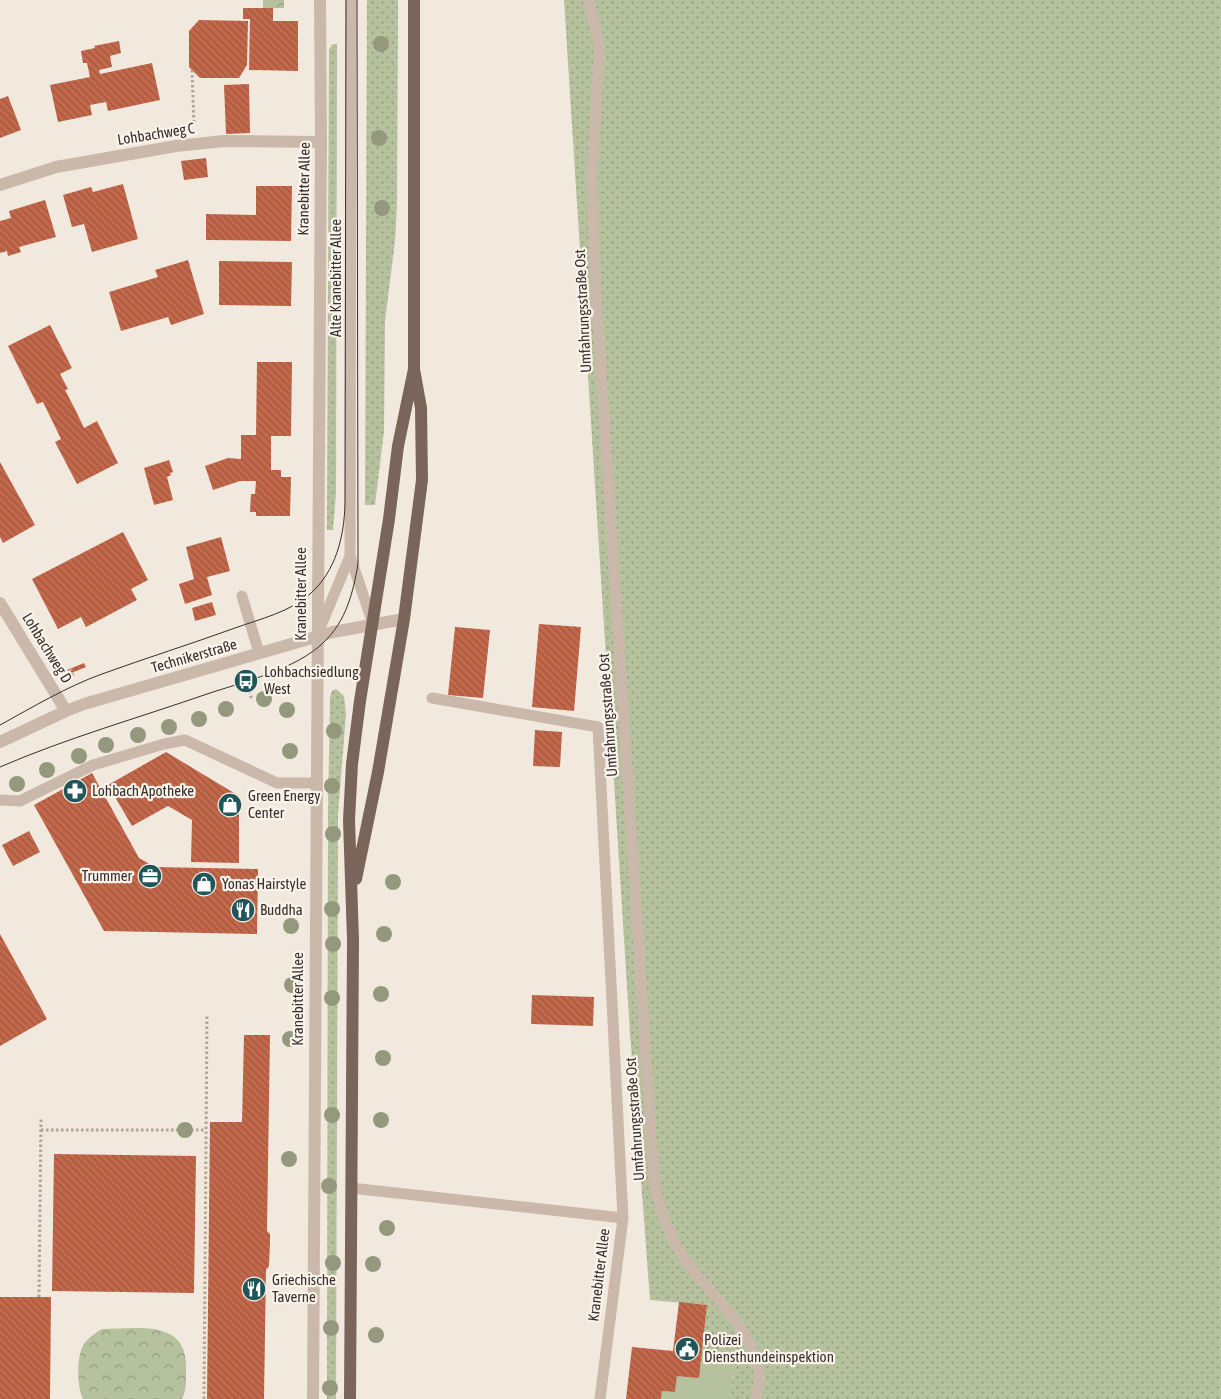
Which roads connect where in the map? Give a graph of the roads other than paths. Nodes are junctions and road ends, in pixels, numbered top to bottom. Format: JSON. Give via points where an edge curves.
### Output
{"nodes":[{"id":1,"x":320,"y":0,"type":"edge"},
{"id":2,"x":351,"y":0,"type":"edge"},
{"id":3,"x":414,"y":0,"type":"edge"},
{"id":4,"x":588,"y":0,"type":"edge"},
{"id":5,"x":321,"y":142,"type":"junction"},
{"id":6,"x":0,"y":185,"type":"edge"},
{"id":7,"x":414,"y":369,"type":"junction"},
{"id":8,"x":350,"y":556,"type":"junction"},
{"id":9,"x":242,"y":596,"type":"dead end"},
{"id":10,"x":0,"y":603,"type":"edge"},
{"id":11,"x":404,"y":619,"type":"junction"},
{"id":12,"x":373,"y":624,"type":"junction"},
{"id":13,"x":317,"y":637,"type":"junction"},
{"id":14,"x":259,"y":653,"type":"junction"},
{"id":15,"x":432,"y":698,"type":"dead end"},
{"id":16,"x":66,"y":711,"type":"junction"},
{"id":17,"x":0,"y":742,"type":"edge"},
{"id":18,"x":316,"y":783,"type":"junction"},
{"id":19,"x":0,"y":800,"type":"edge"},
{"id":20,"x":352,"y":897,"type":"junction"},
{"id":21,"x":351,"y":1188,"type":"junction"},
{"id":22,"x":623,"y":1218,"type":"junction"},
{"id":23,"x":313,"y":1399,"type":"edge"},
{"id":24,"x":350,"y":1399,"type":"edge"},
{"id":25,"x":600,"y":1399,"type":"edge"},
{"id":26,"x":756,"y":1399,"type":"edge"}],
"edges":[{"from":1,"to":5,"type":"street","name":"Kranebitter Allee"},
{"from":2,"to":8,"type":"lane","name":"Alte Kranebitter Allee"},
{"from":3,"to":7,"type":"main road"},
{"from":4,"to":26,"type":"lane","name":"Umfahrungsstraße Ost","via":[[599,57],[592,174],[595,278],[654,1180],[662,1213],[674,1242],[742,1331],[752,1351],[759,1373]]},
{"from":5,"to":6,"type":"street","name":"Lohbachweg C","via":[[224,141],[195,144],[56,166]]},
{"from":5,"to":13,"type":"street","name":"Kranebitter Allee"},
{"from":7,"to":11,"type":"main road","via":[[421,408],[422,480]]},
{"from":7,"to":12,"type":"main road","via":[[398,446]]},
{"from":8,"to":12,"type":"lane"},
{"from":8,"to":13,"type":"lane"},
{"from":9,"to":14,"type":"lane"},
{"from":10,"to":16,"type":"street","name":"Lohbachweg D"},
{"from":11,"to":12,"type":"street","name":"Technikerstraße"},
{"from":11,"to":20,"type":"main road","via":[[378,772]]},
{"from":12,"to":13,"type":"street","name":"Technikerstraße"},
{"from":12,"to":20,"type":"main road","via":[[352,764],[349,820]]},
{"from":13,"to":14,"type":"street","name":"Technikerstraße"},
{"from":13,"to":18,"type":"street","name":"Kranebitter Allee"},
{"from":14,"to":16,"type":"street","name":"Technikerstraße"},
{"from":15,"to":22,"type":"lane","via":[[598,727]]},
{"from":16,"to":17,"type":"street","name":"Technikerstraße"},
{"from":18,"to":19,"type":"lane","via":[[277,784],[185,740],[93,765],[20,801]]},
{"from":18,"to":23,"type":"street","name":"Kranebitter Allee"},
{"from":20,"to":21,"type":"main road"},
{"from":21,"to":22,"type":"lane","name":"Kranebitter Allee"},
{"from":21,"to":24,"type":"main road"},
{"from":22,"to":25,"type":"lane","name":"Kranebitter Allee"}]}
